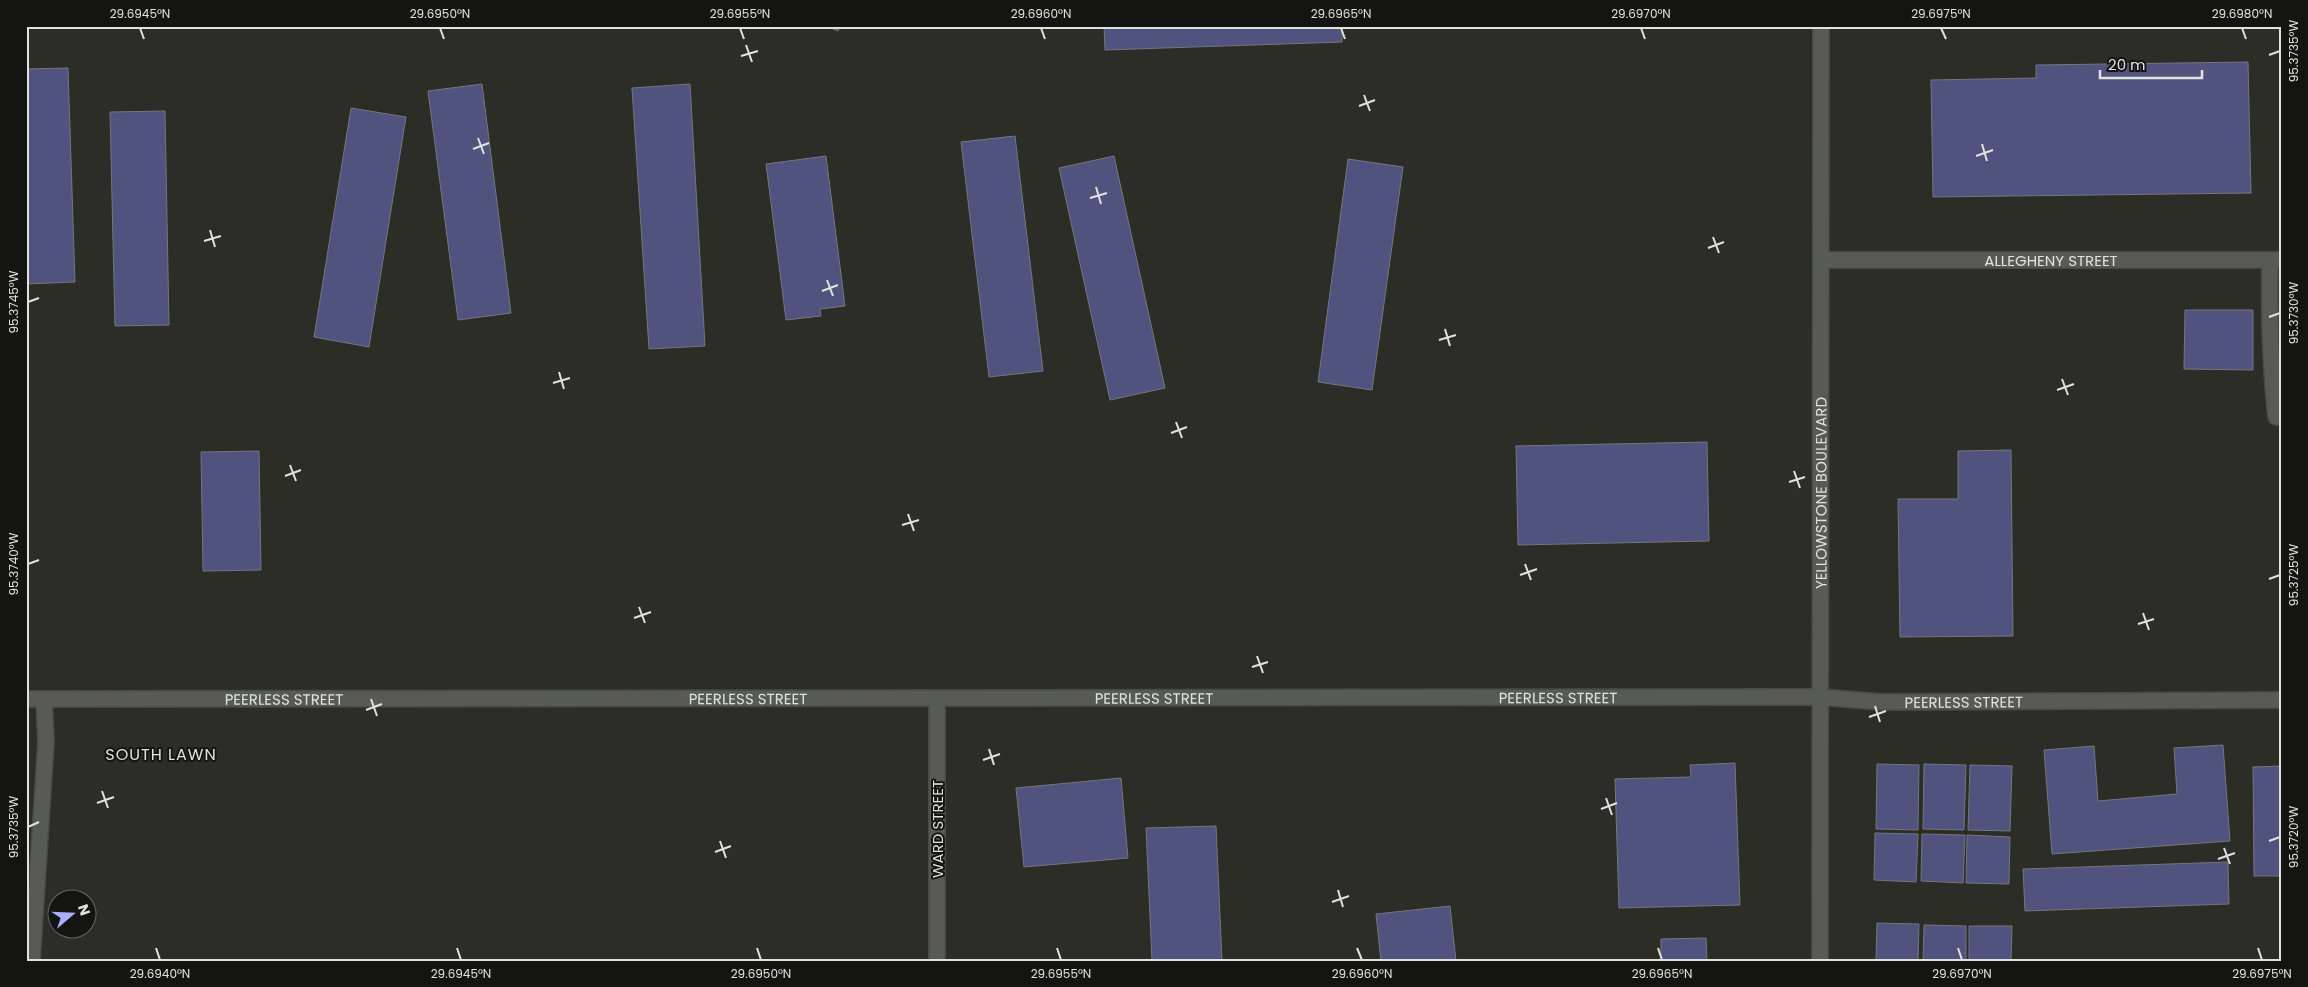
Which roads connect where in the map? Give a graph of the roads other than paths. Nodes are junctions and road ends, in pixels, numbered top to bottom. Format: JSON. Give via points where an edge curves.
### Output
{"nodes":[{"id":1,"x":1821,"y":26,"type":"edge"},
{"id":2,"x":1821,"y":260,"type":"junction"},
{"id":3,"x":2276,"y":260,"type":"edge"},
{"id":4,"x":2282,"y":417,"type":"edge"},
{"id":5,"x":1820,"y":697,"type":"junction"},
{"id":6,"x":26,"y":698,"type":"edge"},
{"id":7,"x":937,"y":698,"type":"junction"},
{"id":8,"x":44,"y":699,"type":"junction"},
{"id":9,"x":2282,"y":700,"type":"edge"},
{"id":10,"x":32,"y":961,"type":"edge"},
{"id":11,"x":937,"y":961,"type":"edge"},
{"id":12,"x":1820,"y":961,"type":"edge"}],
"edges":[{"from":1,"to":2,"type":"street","name":"YELLOWSTONE BOULEVARD"},
{"from":2,"to":3,"type":"street","name":"ALLEGHENY STREET"},
{"from":2,"to":5,"type":"street","name":"YELLOWSTONE BOULEVARD"},
{"from":3,"to":4,"type":"street","via":[[2268,323],[2276,417]]},
{"from":5,"to":7,"type":"street","name":"PEERLESS STREET"},
{"from":5,"to":9,"type":"street","name":"PEERLESS STREET","via":[[1881,702]]},
{"from":5,"to":12,"type":"street","name":"YELLOWSTONE BOULEVARD"},
{"from":6,"to":8,"type":"street","name":"PEERLESS STREET"},
{"from":7,"to":8,"type":"street","name":"PEERLESS STREET"},
{"from":7,"to":11,"type":"street","name":"WARD STREET"},
{"from":8,"to":10,"type":"street","via":[[46,742]]}]}
